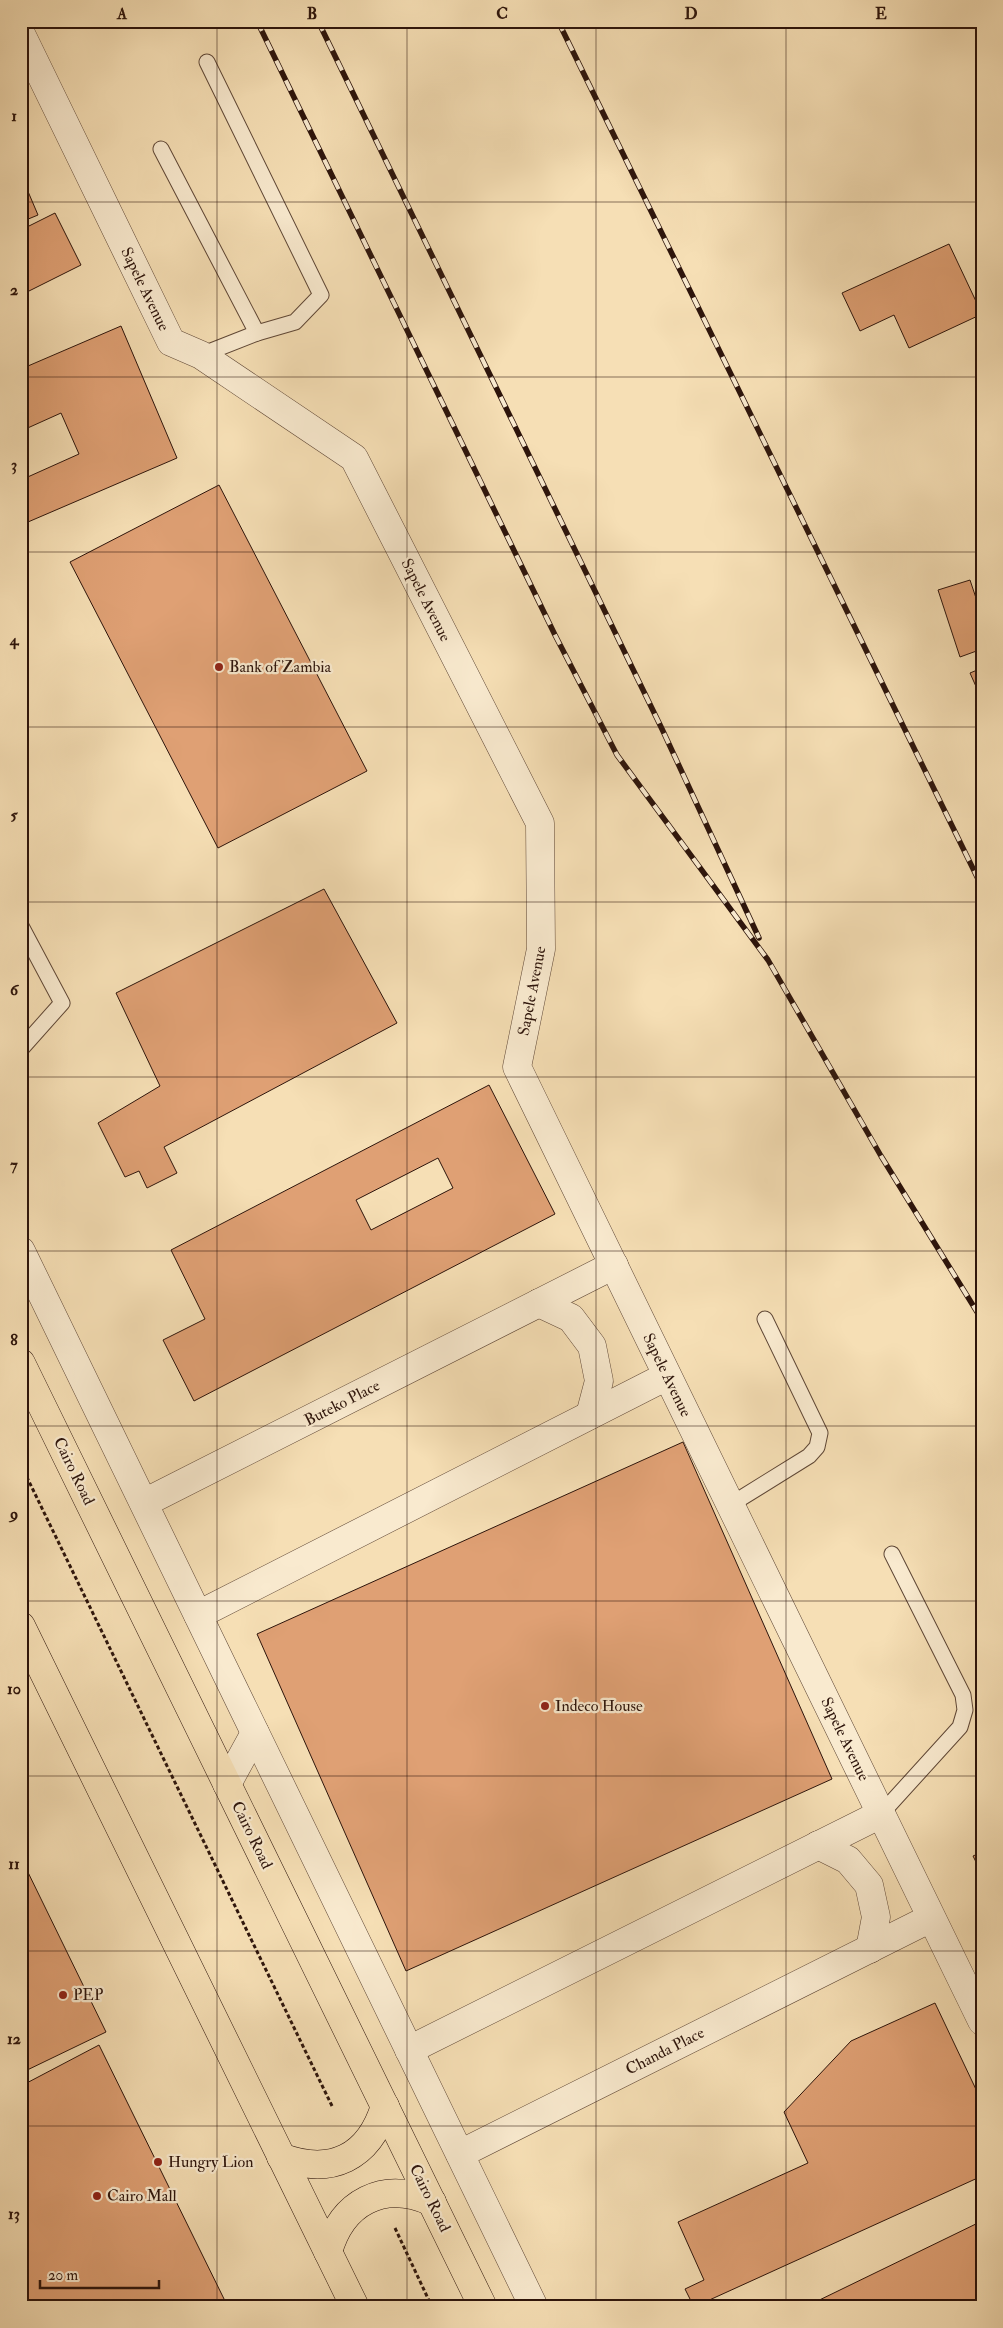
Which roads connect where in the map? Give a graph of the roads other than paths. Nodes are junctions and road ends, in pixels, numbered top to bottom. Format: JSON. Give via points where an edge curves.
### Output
{"nodes":[{"id":1,"x":21,"y":34,"type":"edge"},
{"id":2,"x":207,"y":62,"type":"dead end"},
{"id":3,"x":29,"y":68,"type":"edge"},
{"id":4,"x":161,"y":149,"type":"dead end"},
{"id":5,"x":257,"y":333,"type":"junction"},
{"id":6,"x":201,"y":355,"type":"junction"},
{"id":7,"x":21,"y":926,"type":"edge"},
{"id":8,"x":21,"y":1049,"type":"edge"},
{"id":9,"x":21,"y":1251,"type":"edge"},
{"id":10,"x":614,"y":1265,"type":"junction"},
{"id":11,"x":539,"y":1303,"type":"junction"},
{"id":12,"x":765,"y":1319,"type":"dead end"},
{"id":13,"x":21,"y":1362,"type":"edge"},
{"id":14,"x":667,"y":1376,"type":"junction"},
{"id":15,"x":590,"y":1415,"type":"junction"},
{"id":16,"x":144,"y":1503,"type":"junction"},
{"id":17,"x":730,"y":1505,"type":"junction"},
{"id":18,"x":892,"y":1554,"type":"dead end"},
{"id":19,"x":198,"y":1615,"type":"junction"},
{"id":20,"x":21,"y":1626,"type":"edge"},
{"id":21,"x":255,"y":1733,"type":"junction"},
{"id":22,"x":227,"y":1784,"type":"junction"},
{"id":23,"x":881,"y":1814,"type":"junction"},
{"id":24,"x":818,"y":1845,"type":"junction"},
{"id":25,"x":931,"y":1918,"type":"junction"},
{"id":26,"x":870,"y":1949,"type":"junction"},
{"id":27,"x":982,"y":2021,"type":"edge"},
{"id":28,"x":409,"y":2050,"type":"junction"},
{"id":29,"x":385,"y":2106,"type":"junction"},
{"id":30,"x":460,"y":2154,"type":"junction"},
{"id":31,"x":281,"y":2157,"type":"junction"},
{"id":32,"x":432,"y":2202,"type":"junction"},
{"id":33,"x":328,"y":2252,"type":"junction"},
{"id":34,"x":355,"y":2307,"type":"edge"},
{"id":35,"x":483,"y":2307,"type":"edge"},
{"id":36,"x":534,"y":2307,"type":"edge"}],
"edges":[{"from":1,"to":3,"type":"street","name":"Sapele Avenue"},
{"from":2,"to":5,"type":"lane","via":[[321,295],[295,322]]},
{"from":3,"to":6,"type":"street","name":"Sapele Avenue","via":[[171,342]]},
{"from":4,"to":5,"type":"lane"},
{"from":5,"to":6,"type":"lane"},
{"from":6,"to":10,"type":"street","name":"Sapele Avenue","via":[[354,458],[540,823],[541,949],[517,1066]]},
{"from":7,"to":8,"type":"lane","via":[[62,1003]]},
{"from":9,"to":16,"type":"street"},
{"from":10,"to":11,"type":"street","name":"Buteko Place"},
{"from":10,"to":14,"type":"street","name":"Sapele Avenue"},
{"from":11,"to":15,"type":"street","via":[[571,1318],[592,1346],[599,1381]]},
{"from":11,"to":16,"type":"street","name":"Buteko Place"},
{"from":12,"to":17,"type":"lane","via":[[820,1433],[817,1447],[809,1456]]},
{"from":13,"to":22,"type":"main road","name":"Cairo Road"},
{"from":14,"to":15,"type":"street"},
{"from":14,"to":17,"type":"street","name":"Sapele Avenue"},
{"from":15,"to":19,"type":"street"},
{"from":16,"to":19,"type":"street"},
{"from":17,"to":23,"type":"street","name":"Sapele Avenue"},
{"from":18,"to":23,"type":"lane","via":[[963,1695],[965,1710],[960,1727]]},
{"from":19,"to":21,"type":"street"},
{"from":20,"to":31,"type":"main road"},
{"from":21,"to":22,"type":"street"},
{"from":21,"to":28,"type":"street"},
{"from":22,"to":29,"type":"main road","name":"Cairo Road"},
{"from":23,"to":24,"type":"street"},
{"from":23,"to":25,"type":"street","name":"Sapele Avenue"},
{"from":24,"to":26,"type":"street","via":[[848,1860],[869,1885],[876,1916]]},
{"from":24,"to":28,"type":"street"},
{"from":25,"to":26,"type":"street","name":"Chanda Place"},
{"from":25,"to":27,"type":"street","name":"Sapele Avenue"},
{"from":26,"to":30,"type":"street","name":"Chanda Place"},
{"from":28,"to":30,"type":"street"},
{"from":29,"to":31,"type":"main road","via":[[373,2136],[349,2157],[315,2166]]},
{"from":29,"to":32,"type":"main road","name":"Cairo Road"},
{"from":30,"to":36,"type":"street"},
{"from":31,"to":33,"type":"main road"},
{"from":32,"to":33,"type":"main road","via":[[417,2195],[401,2193],[370,2198],[342,2220]]},
{"from":32,"to":35,"type":"main road","name":"Cairo Road"},
{"from":33,"to":34,"type":"main road"}]}
